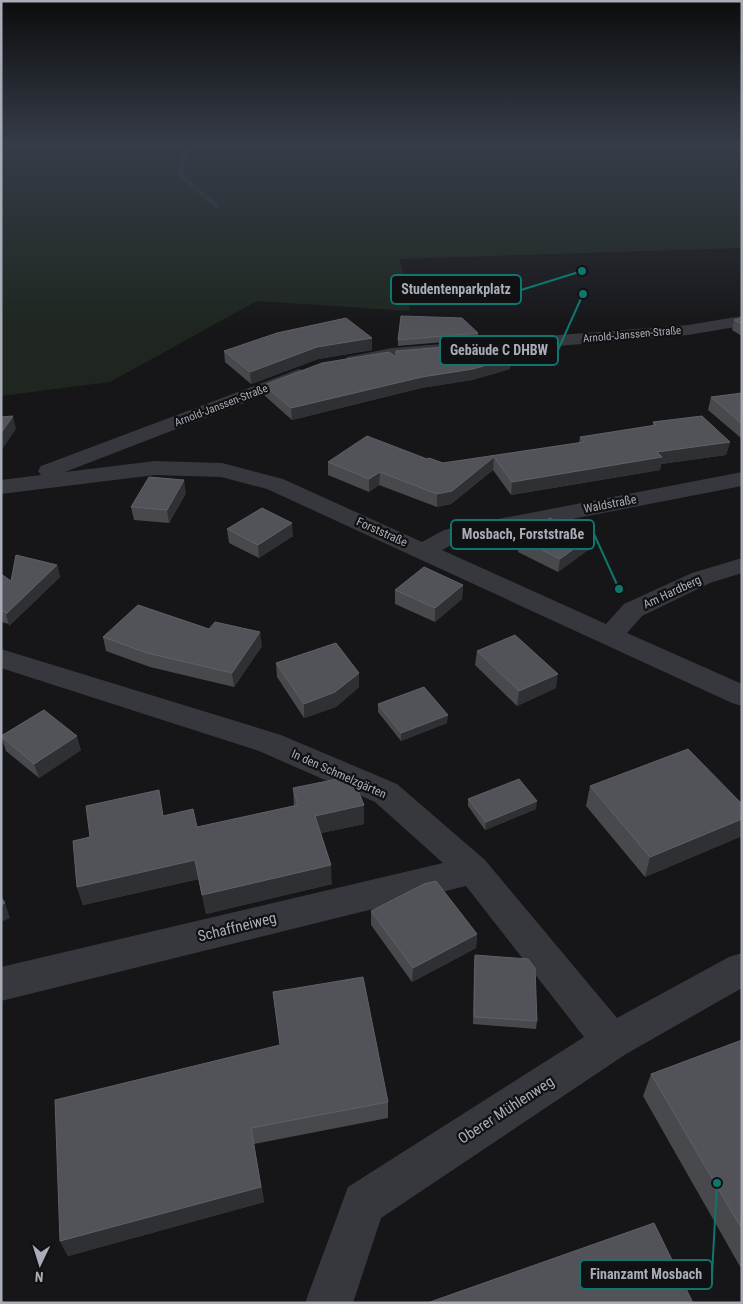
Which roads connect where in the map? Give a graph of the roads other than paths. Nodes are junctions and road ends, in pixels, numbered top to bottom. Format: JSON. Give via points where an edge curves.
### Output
{"nodes":[{"id":1,"x":742,"y":321,"type":"edge"},
{"id":2,"x":742,"y":479,"type":"edge"},
{"id":3,"x":41,"y":483,"type":"junction"},
{"id":4,"x":1,"y":487,"type":"edge"},
{"id":5,"x":424,"y":551,"type":"junction"},
{"id":6,"x":742,"y":566,"type":"edge"},
{"id":7,"x":612,"y":635,"type":"junction"},
{"id":8,"x":1,"y":658,"type":"edge"},
{"id":9,"x":742,"y":696,"type":"edge"},
{"id":10,"x":473,"y":870,"type":"junction"},
{"id":11,"x":742,"y":969,"type":"edge"},
{"id":12,"x":1,"y":984,"type":"edge"},
{"id":13,"x":612,"y":1041,"type":"junction"},
{"id":14,"x":329,"y":1303,"type":"edge"}],
"edges":[{"from":1,"to":3,"type":"street","name":"Arnold-Janssen-Straße","via":[[688,330],[392,354],[328,366],[43,474]]},
{"from":2,"to":5,"type":"street","name":"Waldstraße","via":[[452,535]]},
{"from":3,"to":4,"type":"street","name":"Forststraße"},
{"from":3,"to":5,"type":"street","name":"Forststraße","via":[[155,468],[222,470],[275,484]]},
{"from":5,"to":7,"type":"street","name":"Forststraße"},
{"from":6,"to":7,"type":"street","name":"Am Hardberg","via":[[701,578],[632,610]]},
{"from":7,"to":9,"type":"street","name":"Forststraße"},
{"from":8,"to":10,"type":"street","name":"In den Schmelzgärten","via":[[270,743],[386,793]]},
{"from":10,"to":12,"type":"street","name":"Schaffneiweg"},
{"from":10,"to":13,"type":"street","name":"In den Schmelzgärten"},
{"from":11,"to":13,"type":"street","name":"Oberer Mühlenweg"},
{"from":13,"to":14,"type":"street","name":"Oberer Mühlenweg","via":[[364,1202]]}]}
